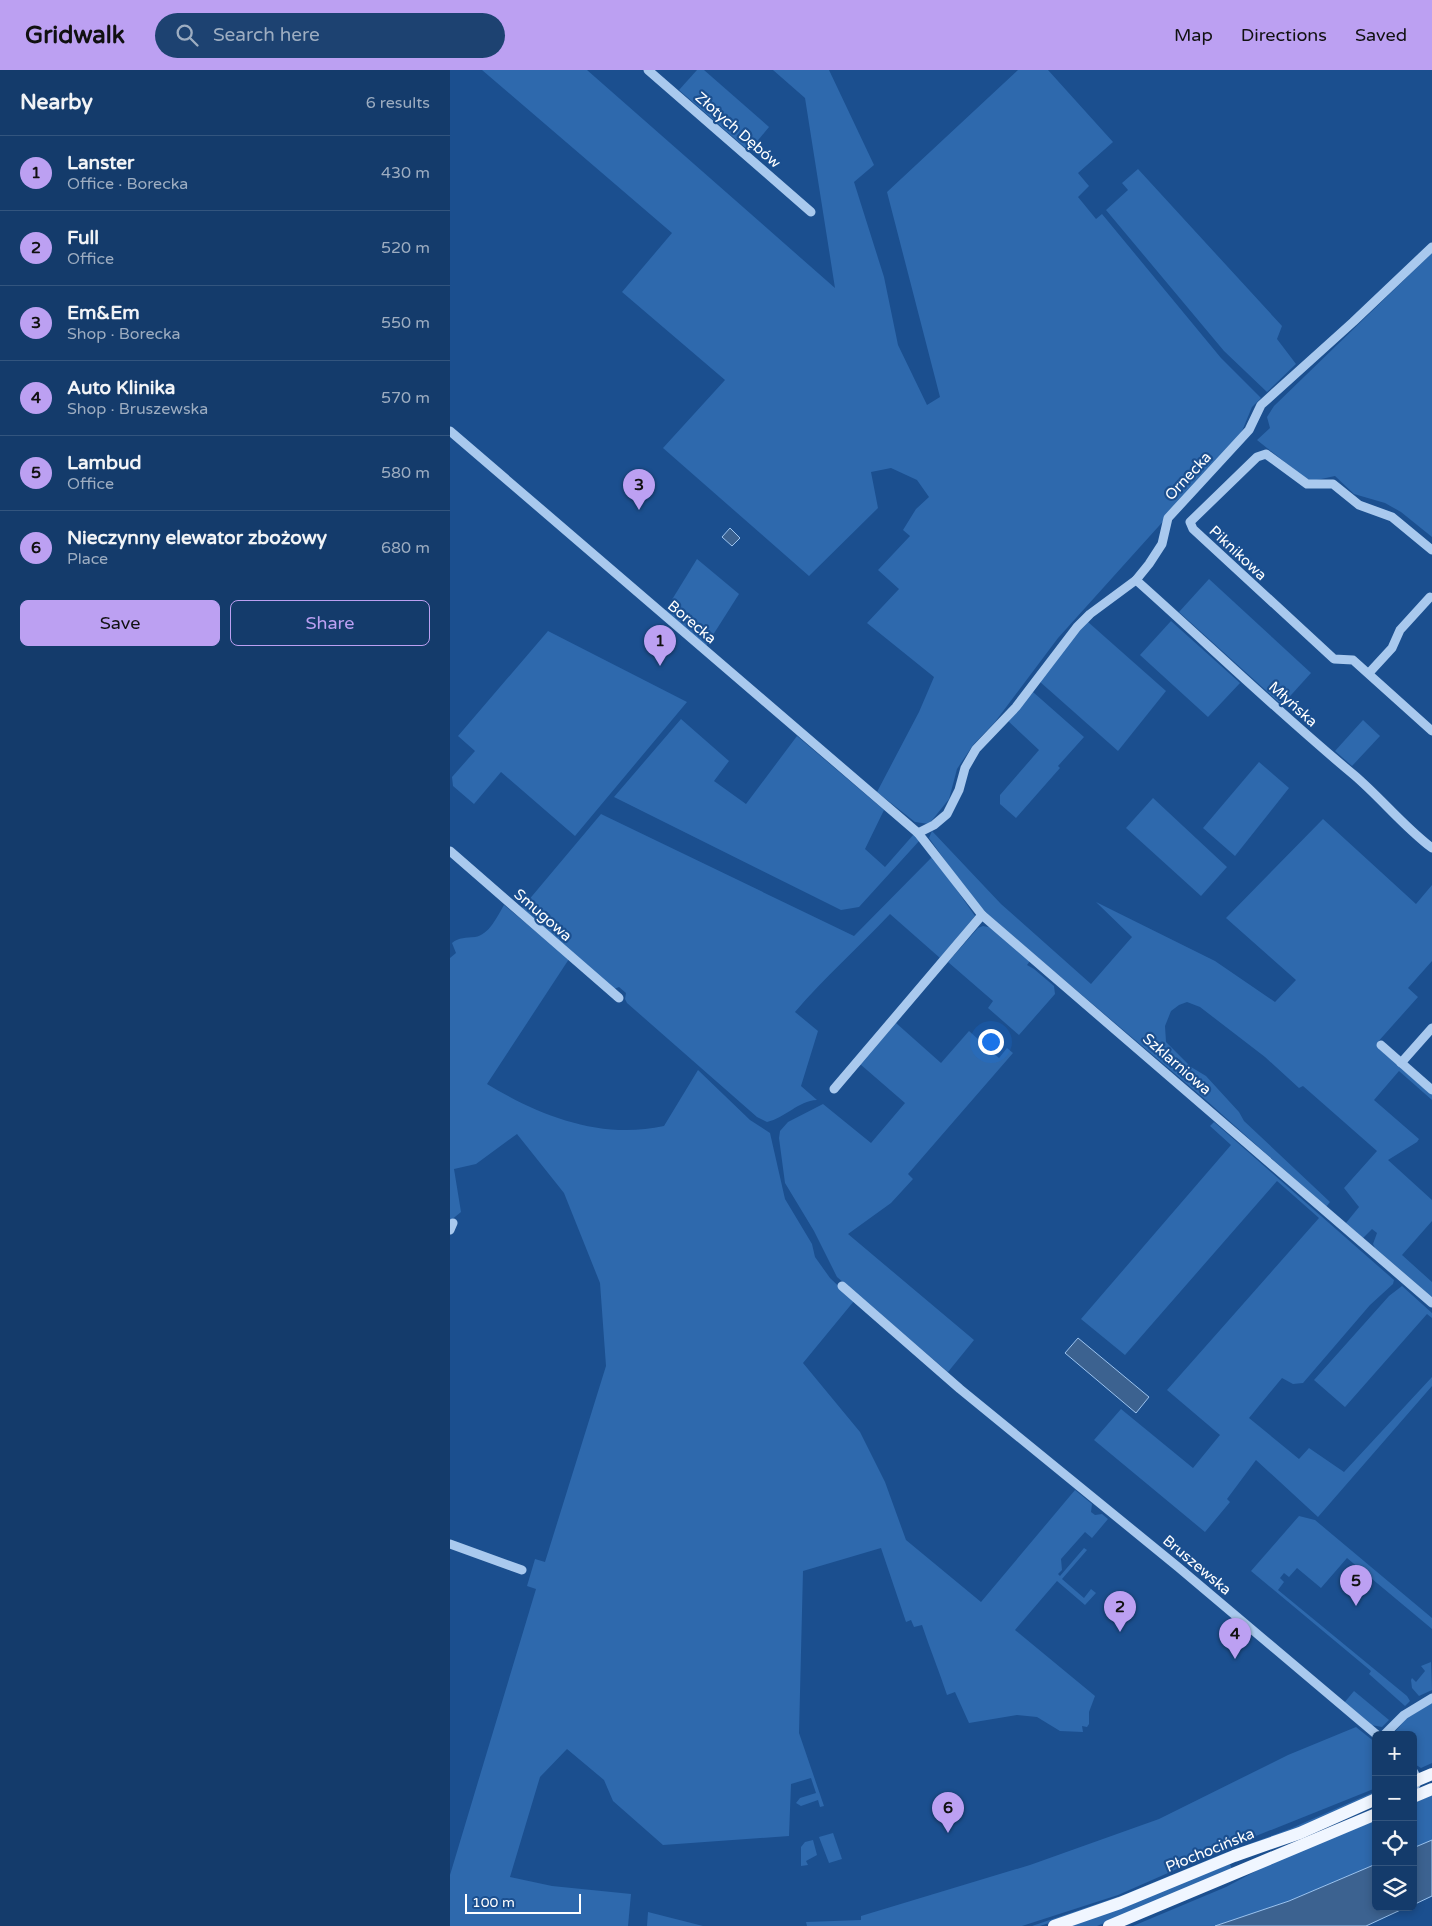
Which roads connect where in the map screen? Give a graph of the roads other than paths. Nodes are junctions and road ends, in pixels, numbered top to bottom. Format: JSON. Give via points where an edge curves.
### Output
{"nodes":[{"id":1,"x":648,"y":70,"type":"edge"},
{"id":2,"x":811,"y":212,"type":"dead end"},
{"id":3,"x":1432,"y":247,"type":"edge"},
{"id":4,"x":450,"y":431,"type":"edge"},
{"id":5,"x":1432,"y":550,"type":"edge"},
{"id":6,"x":1136,"y":580,"type":"junction"},
{"id":7,"x":1431,"y":597,"type":"edge"},
{"id":8,"x":1368,"y":673,"type":"junction"},
{"id":9,"x":1432,"y":731,"type":"edge"},
{"id":10,"x":918,"y":832,"type":"junction"},
{"id":11,"x":1432,"y":848,"type":"edge"},
{"id":12,"x":450,"y":851,"type":"edge"},
{"id":13,"x":982,"y":915,"type":"junction"},
{"id":14,"x":619,"y":998,"type":"dead end"},
{"id":15,"x":1432,"y":1028,"type":"edge"},
{"id":16,"x":1381,"y":1046,"type":"dead end"},
{"id":17,"x":1401,"y":1063,"type":"junction"},
{"id":18,"x":834,"y":1089,"type":"dead end"},
{"id":19,"x":1432,"y":1090,"type":"edge"},
{"id":20,"x":842,"y":1286,"type":"dead end"},
{"id":21,"x":1432,"y":1303,"type":"edge"},
{"id":22,"x":450,"y":1544,"type":"edge"},
{"id":23,"x":522,"y":1570,"type":"dead end"},
{"id":24,"x":1432,"y":1698,"type":"edge"},
{"id":25,"x":1372,"y":1731,"type":"edge"},
{"id":26,"x":1388,"y":1731,"type":"edge"},
{"id":27,"x":1432,"y":1774,"type":"edge"},
{"id":28,"x":1417,"y":1780,"type":"edge"},
{"id":29,"x":1432,"y":1788,"type":"edge"},
{"id":30,"x":1417,"y":1795,"type":"edge"},
{"id":31,"x":1372,"y":1801,"type":"edge"},
{"id":32,"x":1372,"y":1816,"type":"edge"},
{"id":33,"x":1234,"y":1856,"type":"junction"},
{"id":34,"x":1240,"y":1871,"type":"junction"},
{"id":35,"x":1054,"y":1926,"type":"edge"},
{"id":36,"x":1109,"y":1926,"type":"edge"}],
"edges":[{"from":1,"to":2,"type":"street","name":"Złotych Dębów"},
{"from":3,"to":6,"type":"street","name":"Ornecka","via":[[1261,405],[1249,430],[1168,518],[1157,554]]},
{"from":4,"to":10,"type":"street","name":"Borecka"},
{"from":5,"to":8,"type":"street","name":"Piknikowa","via":[[1392,517],[1359,505],[1333,484],[1307,484],[1266,454],[1257,457],[1190,522],[1193,530],[1334,659],[1353,660]]},
{"from":6,"to":10,"type":"street","name":"Ornecka","via":[[1081,623],[1016,707],[976,749],[947,814]]},
{"from":6,"to":11,"type":"street","name":"Młyńska"},
{"from":7,"to":8,"type":"street","via":[[1400,630],[1392,648]]},
{"from":8,"to":9,"type":"street","name":"Piknikowa"},
{"from":10,"to":13,"type":"street","name":"Szklarniowa"},
{"from":12,"to":14,"type":"street","name":"Smugowa"},
{"from":13,"to":18,"type":"street"},
{"from":13,"to":21,"type":"street","name":"Szklarniowa"},
{"from":15,"to":17,"type":"street"},
{"from":16,"to":17,"type":"street"},
{"from":17,"to":19,"type":"street"},
{"from":20,"to":25,"type":"street","name":"Bruszewska"},
{"from":22,"to":23,"type":"street"},
{"from":24,"to":26,"type":"street","via":[[1404,1715]]},
{"from":27,"to":28,"type":"main road"},
{"from":29,"to":30,"type":"main road"},
{"from":31,"to":33,"type":"main road","name":"Płochocińska","via":[[1300,1833]]},
{"from":32,"to":34,"type":"main road","name":"Płochocińska"},
{"from":33,"to":34,"type":"street"},
{"from":33,"to":35,"type":"main road","name":"Płochocińska"},
{"from":34,"to":36,"type":"main road","name":"Płochocińska"}]}
